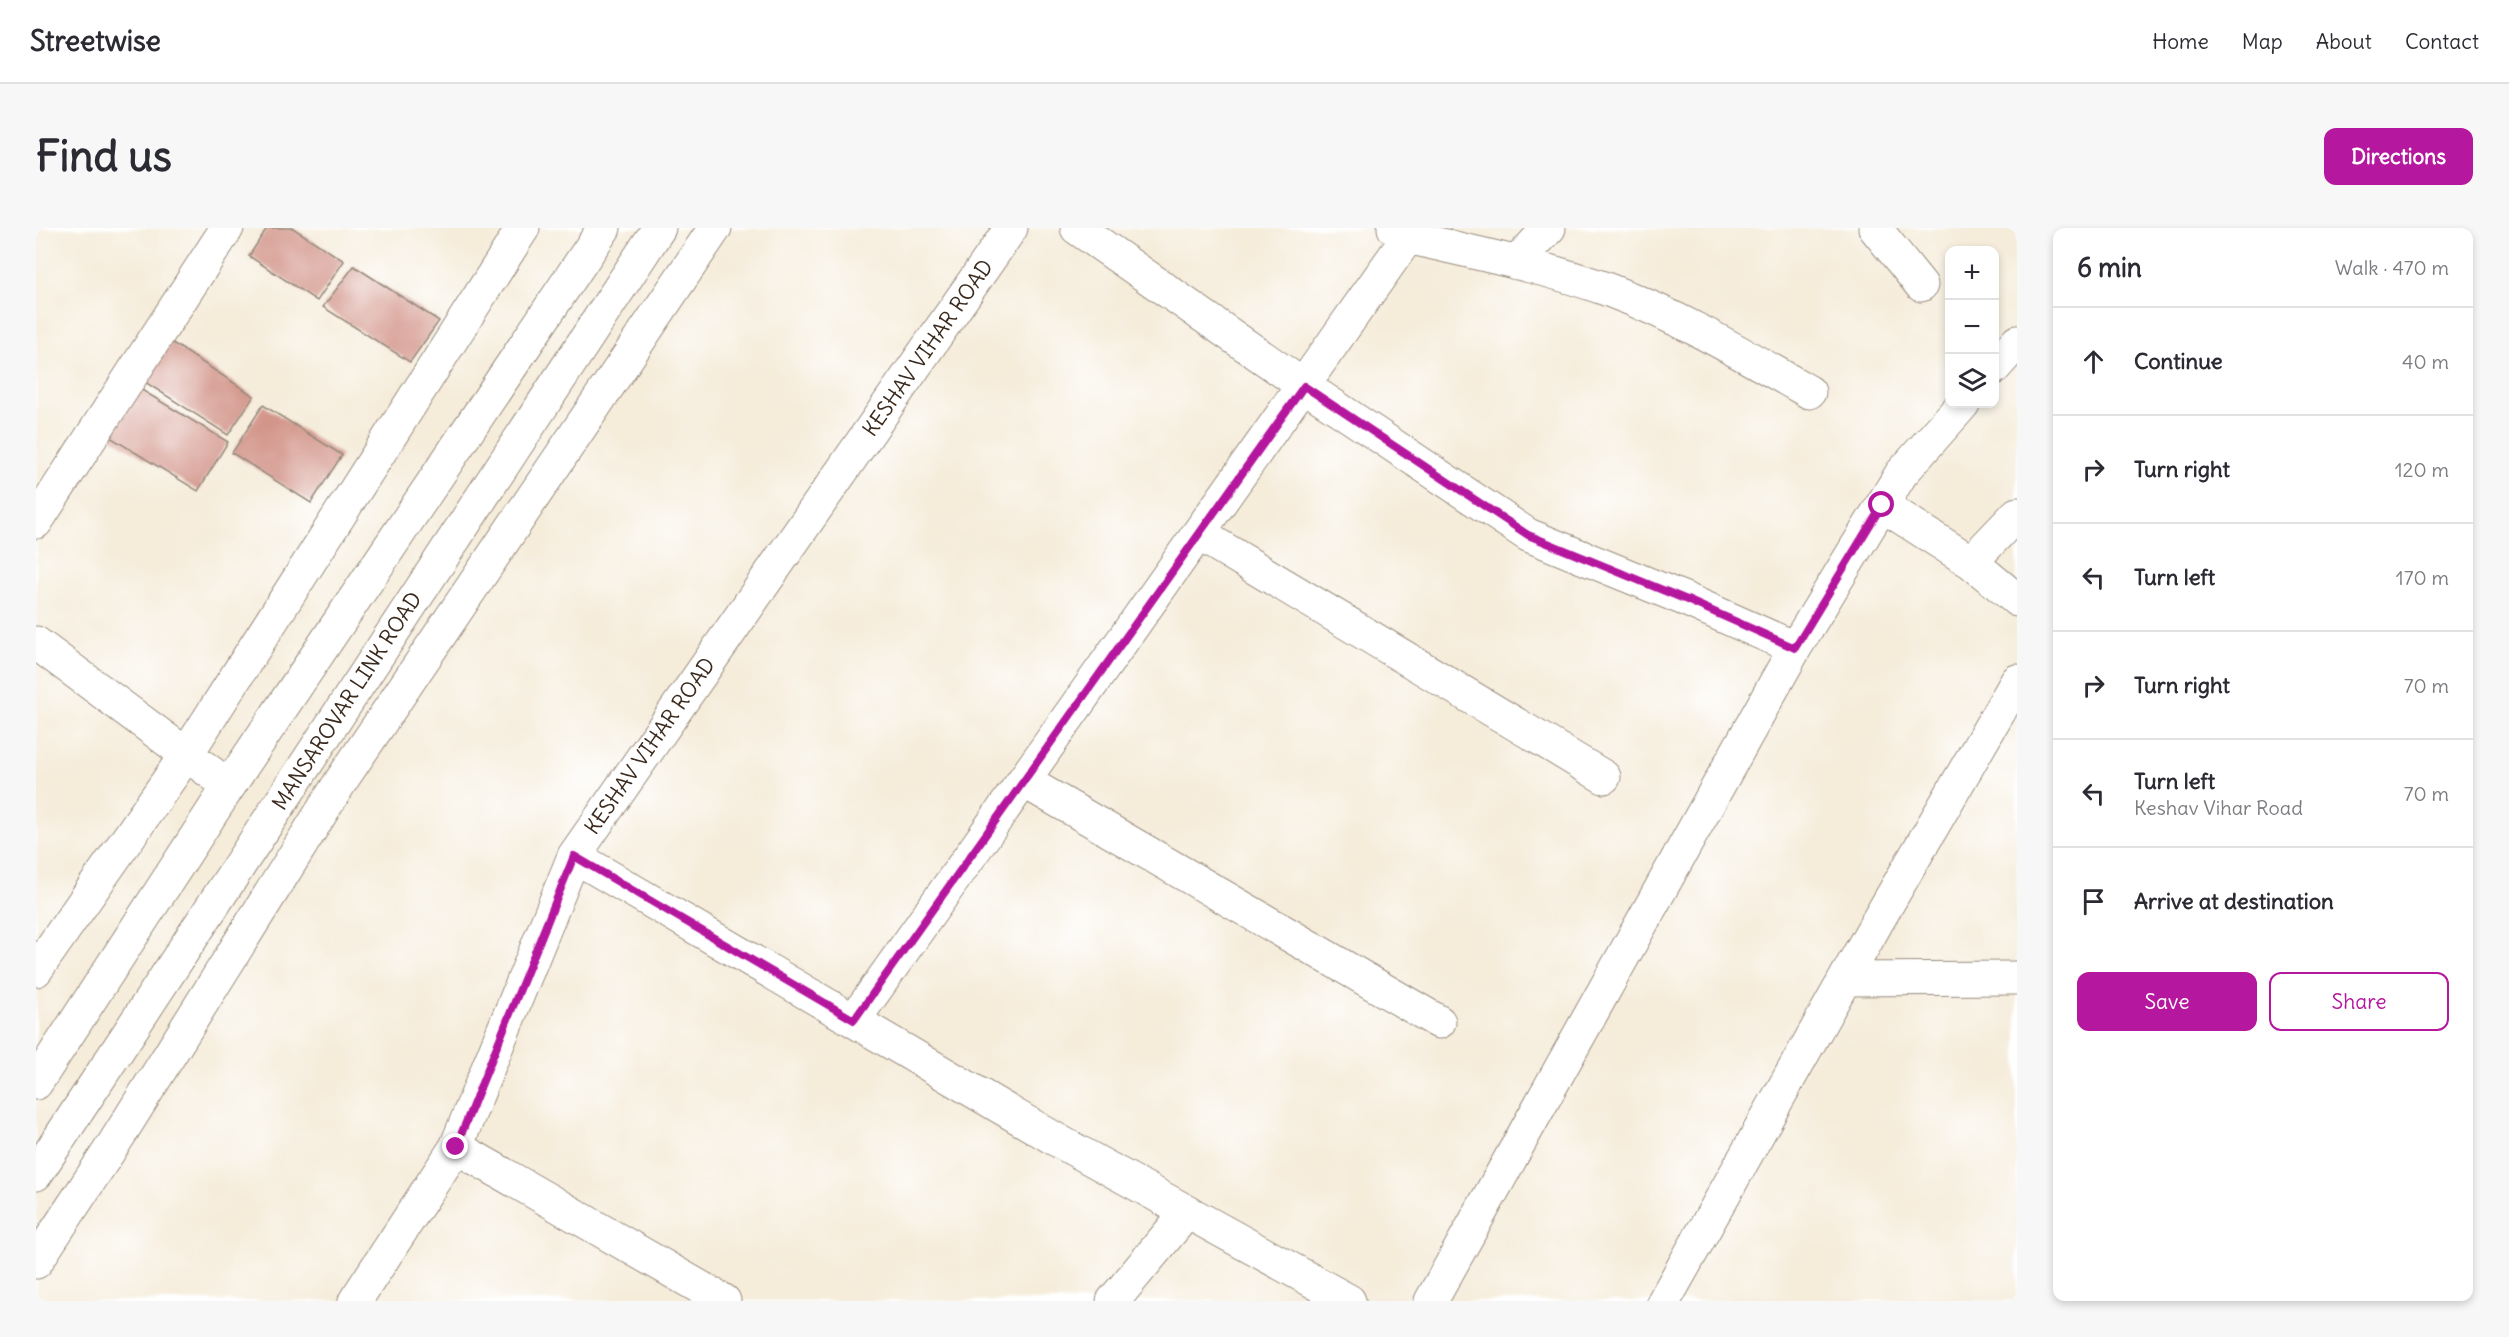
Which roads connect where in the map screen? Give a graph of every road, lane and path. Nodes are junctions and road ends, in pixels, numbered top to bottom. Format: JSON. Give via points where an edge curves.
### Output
{"nodes":[{"id":1,"x":227,"y":228,"type":"edge"},
{"id":2,"x":523,"y":228,"type":"edge"},
{"id":3,"x":604,"y":228,"type":"edge"},
{"id":4,"x":659,"y":228,"type":"edge"},
{"id":5,"x":715,"y":228,"type":"edge"},
{"id":6,"x":1011,"y":228,"type":"edge"},
{"id":7,"x":1077,"y":228,"type":"edge"},
{"id":8,"x":1549,"y":228,"type":"edge"},
{"id":9,"x":1875,"y":228,"type":"edge"},
{"id":10,"x":1401,"y":232,"type":"edge"},
{"id":11,"x":1516,"y":263,"type":"junction"},
{"id":12,"x":1922,"y":285,"type":"dead end"},
{"id":13,"x":2017,"y":342,"type":"edge"},
{"id":14,"x":1999,"y":363,"type":"edge"},
{"id":15,"x":1304,"y":386,"type":"junction"},
{"id":16,"x":1809,"y":392,"type":"dead end"},
{"id":17,"x":1959,"y":408,"type":"edge"},
{"id":18,"x":1882,"y":505,"type":"junction"},
{"id":19,"x":2017,"y":514,"type":"edge"},
{"id":20,"x":36,"y":522,"type":"edge"},
{"id":21,"x":1199,"y":534,"type":"junction"},
{"id":22,"x":1971,"y":562,"type":"junction"},
{"id":23,"x":2017,"y":600,"type":"edge"},
{"id":24,"x":36,"y":643,"type":"edge"},
{"id":25,"x":1795,"y":648,"type":"junction"},
{"id":26,"x":2017,"y":681,"type":"edge"},
{"id":27,"x":186,"y":755,"type":"junction"},
{"id":28,"x":311,"y":757,"type":"junction"},
{"id":29,"x":1604,"y":777,"type":"dead end"},
{"id":30,"x":341,"y":781,"type":"junction"},
{"id":31,"x":1024,"y":781,"type":"junction"},
{"id":32,"x":229,"y":786,"type":"junction"},
{"id":33,"x":574,"y":856,"type":"junction"},
{"id":34,"x":36,"y":970,"type":"edge"},
{"id":35,"x":2017,"y":978,"type":"edge"},
{"id":36,"x":1845,"y":979,"type":"junction"},
{"id":37,"x":854,"y":1020,"type":"junction"},
{"id":38,"x":1439,"y":1022,"type":"dead end"},
{"id":39,"x":36,"y":1083,"type":"edge"},
{"id":40,"x":456,"y":1147,"type":"junction"},
{"id":41,"x":36,"y":1174,"type":"edge"},
{"id":42,"x":1187,"y":1212,"type":"junction"},
{"id":43,"x":36,"y":1262,"type":"edge"},
{"id":44,"x":355,"y":1301,"type":"edge"},
{"id":45,"x":724,"y":1301,"type":"edge"},
{"id":46,"x":1113,"y":1301,"type":"edge"},
{"id":47,"x":1349,"y":1301,"type":"edge"},
{"id":48,"x":1431,"y":1301,"type":"edge"},
{"id":49,"x":1664,"y":1301,"type":"edge"}],
"edges":[{"from":1,"to":20,"type":"street"},
{"from":2,"to":27,"type":"street"},
{"from":3,"to":32,"type":"street"},
{"from":4,"to":28,"type":"street","name":"MANSAROVAR LINK ROAD"},
{"from":5,"to":30,"type":"street"},
{"from":6,"to":33,"type":"street","name":"KESHAV VIHAR ROAD"},
{"from":7,"to":15,"type":"street"},
{"from":8,"to":11,"type":"street"},
{"from":9,"to":12,"type":"street"},
{"from":10,"to":11,"type":"street"},
{"from":10,"to":15,"type":"street"},
{"from":11,"to":16,"type":"street","via":[[1606,289],[1694,327]]},
{"from":13,"to":14,"type":"street"},
{"from":15,"to":21,"type":"street"},
{"from":15,"to":25,"type":"street","via":[[1528,535]]},
{"from":17,"to":18,"type":"street","via":[[1901,474]]},
{"from":18,"to":22,"type":"street"},
{"from":18,"to":25,"type":"street"},
{"from":19,"to":22,"type":"street"},
{"from":21,"to":29,"type":"street"},
{"from":21,"to":31,"type":"street"},
{"from":22,"to":23,"type":"street"},
{"from":24,"to":27,"type":"street"},
{"from":25,"to":48,"type":"street"},
{"from":26,"to":36,"type":"street"},
{"from":27,"to":32,"type":"street"},
{"from":27,"to":34,"type":"street"},
{"from":28,"to":30,"type":"street"},
{"from":28,"to":41,"type":"street","name":"MANSAROVAR LINK ROAD"},
{"from":30,"to":43,"type":"street"},
{"from":31,"to":37,"type":"street"},
{"from":31,"to":38,"type":"street"},
{"from":32,"to":39,"type":"street"},
{"from":33,"to":37,"type":"street"},
{"from":33,"to":40,"type":"street","name":"KESHAV VIHAR ROAD"},
{"from":35,"to":36,"type":"street"},
{"from":36,"to":49,"type":"street"},
{"from":37,"to":42,"type":"street"},
{"from":40,"to":44,"type":"street","name":"KESHAV VIHAR ROAD"},
{"from":40,"to":45,"type":"street"},
{"from":42,"to":46,"type":"street"},
{"from":42,"to":47,"type":"street"}]}
